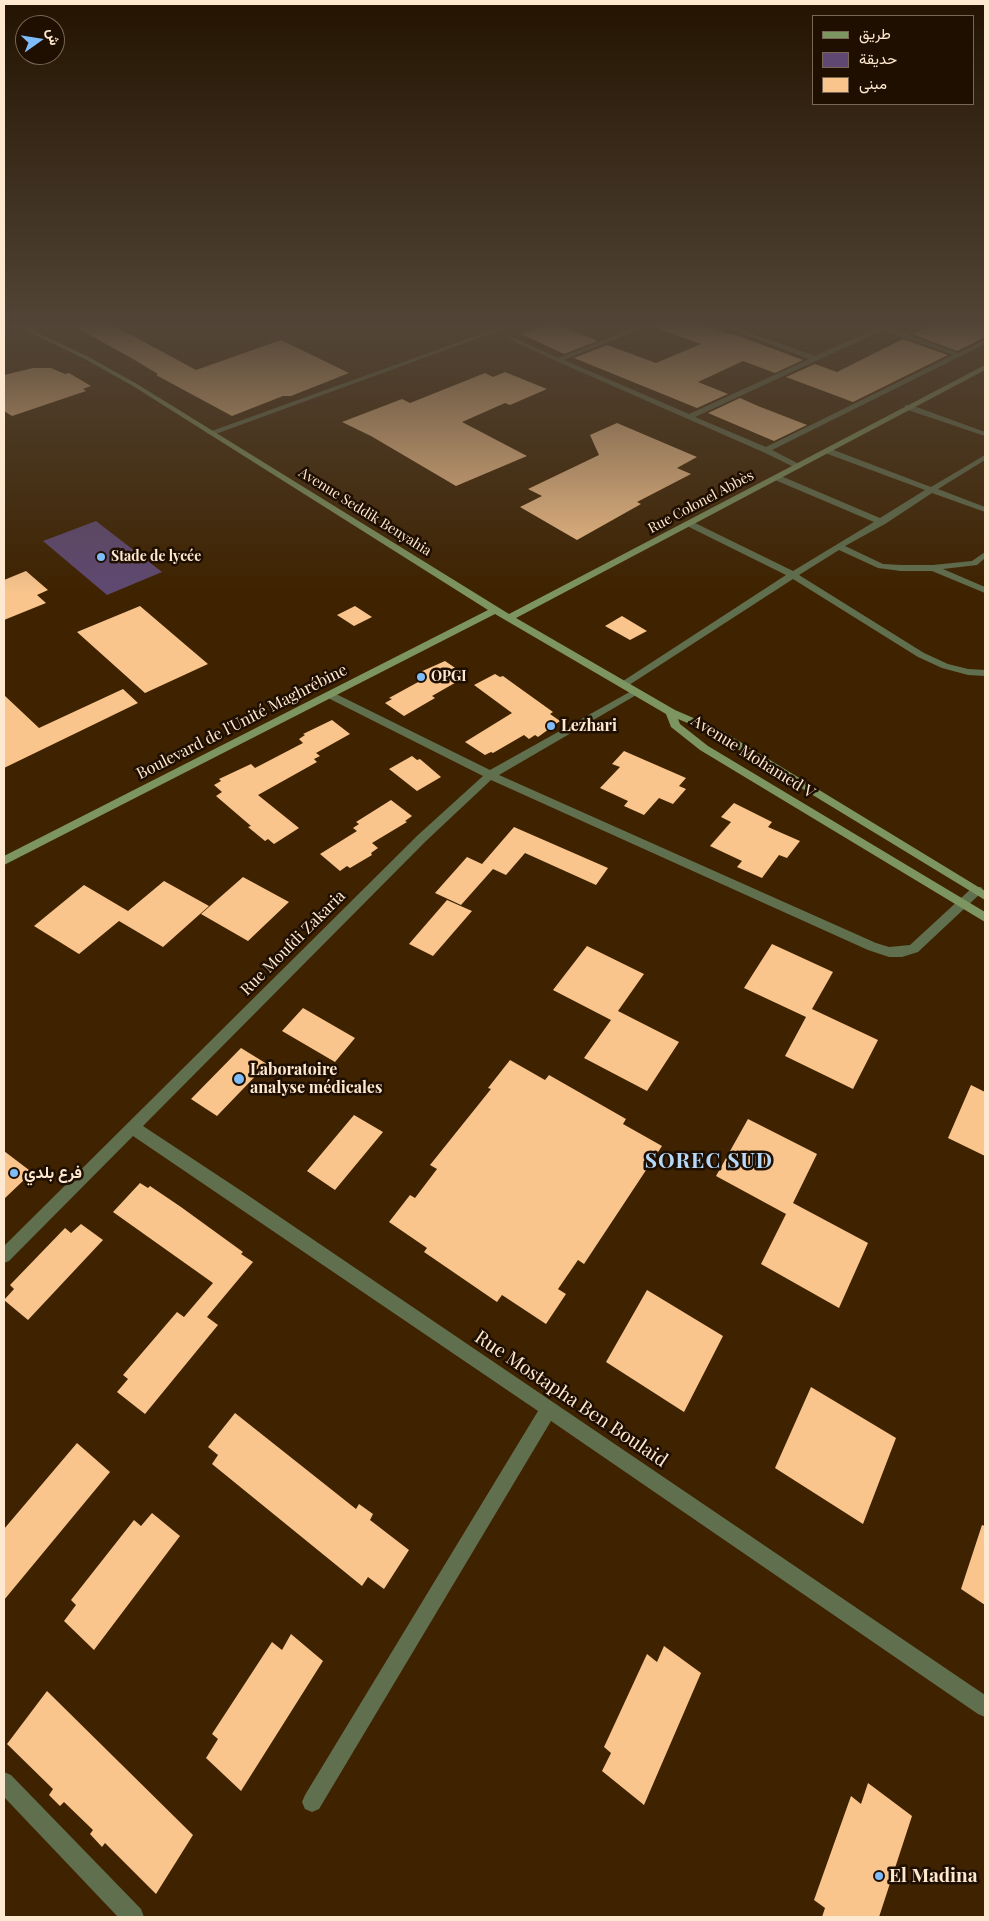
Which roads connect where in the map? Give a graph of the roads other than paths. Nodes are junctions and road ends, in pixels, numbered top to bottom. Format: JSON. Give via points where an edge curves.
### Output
{"nodes":[{"id":1,"x":180,"y":415,"type":"edge"},
{"id":2,"x":261,"y":415,"type":"edge"},
{"id":3,"x":687,"y":415,"type":"edge"},
{"id":4,"x":693,"y":415,"type":"edge"},
{"id":5,"x":837,"y":415,"type":"edge"},
{"id":6,"x":894,"y":415,"type":"edge"},
{"id":7,"x":930,"y":415,"type":"edge"},
{"id":8,"x":690,"y":416,"type":"junction"},
{"id":9,"x":210,"y":433,"type":"junction"},
{"id":10,"x":985,"y":434,"type":"edge"},
{"id":11,"x":766,"y":450,"type":"junction"},
{"id":12,"x":828,"y":451,"type":"junction"},
{"id":13,"x":985,"y":457,"type":"edge"},
{"id":14,"x":798,"y":467,"type":"junction"},
{"id":15,"x":778,"y":478,"type":"junction"},
{"id":16,"x":933,"y":491,"type":"junction"},
{"id":17,"x":985,"y":510,"type":"edge"},
{"id":18,"x":882,"y":522,"type":"junction"},
{"id":19,"x":690,"y":524,"type":"junction"},
{"id":20,"x":840,"y":547,"type":"junction"},
{"id":21,"x":985,"y":554,"type":"edge"},
{"id":22,"x":974,"y":564,"type":"junction"},
{"id":23,"x":985,"y":564,"type":"edge"},
{"id":24,"x":933,"y":568,"type":"junction"},
{"id":25,"x":793,"y":575,"type":"junction"},
{"id":26,"x":985,"y":590,"type":"edge"},
{"id":27,"x":494,"y":610,"type":"junction"},
{"id":28,"x":509,"y":618,"type":"junction"},
{"id":29,"x":985,"y":673,"type":"edge"},
{"id":30,"x":623,"y":685,"type":"junction"},
{"id":31,"x":635,"y":692,"type":"junction"},
{"id":32,"x":330,"y":695,"type":"junction"},
{"id":33,"x":671,"y":712,"type":"junction"},
{"id":34,"x":490,"y":774,"type":"junction"},
{"id":35,"x":4,"y":860,"type":"edge"},
{"id":36,"x":981,"y":893,"type":"edge"},
{"id":37,"x":963,"y":904,"type":"junction"},
{"id":38,"x":985,"y":918,"type":"edge"},
{"id":39,"x":132,"y":1127,"type":"junction"},
{"id":40,"x":4,"y":1256,"type":"edge"},
{"id":41,"x":548,"y":1410,"type":"junction"},
{"id":42,"x":985,"y":1707,"type":"edge"},
{"id":43,"x":4,"y":1782,"type":"edge"},
{"id":44,"x":312,"y":1802,"type":"dead end"},
{"id":45,"x":133,"y":1917,"type":"edge"}],
"edges":[{"from":1,"to":9,"type":"street","name":"Avenue Seddik Benyahia"},
{"from":2,"to":9,"type":"street"},
{"from":3,"to":8,"type":"street"},
{"from":4,"to":8,"type":"street"},
{"from":5,"to":11,"type":"street"},
{"from":6,"to":12,"type":"street","name":"Rue Colonel Abbès"},
{"from":7,"to":10,"type":"street"},
{"from":8,"to":11,"type":"street"},
{"from":9,"to":27,"type":"street","name":"Avenue Seddik Benyahia"},
{"from":11,"to":14,"type":"street"},
{"from":12,"to":14,"type":"street","name":"Rue Colonel Abbès"},
{"from":12,"to":16,"type":"street"},
{"from":13,"to":16,"type":"street"},
{"from":14,"to":15,"type":"street","name":"Rue Colonel Abbès"},
{"from":15,"to":18,"type":"street"},
{"from":15,"to":19,"type":"street","name":"Rue Colonel Abbès"},
{"from":16,"to":17,"type":"street"},
{"from":16,"to":18,"type":"street"},
{"from":18,"to":20,"type":"street"},
{"from":19,"to":25,"type":"street"},
{"from":19,"to":28,"type":"street","name":"Rue Colonel Abbès"},
{"from":20,"to":24,"type":"street","via":[[881,566]]},
{"from":20,"to":25,"type":"street"},
{"from":21,"to":22,"type":"street"},
{"from":22,"to":23,"type":"street"},
{"from":22,"to":24,"type":"street"},
{"from":24,"to":26,"type":"street"},
{"from":25,"to":29,"type":"street","via":[[921,655],[945,666]]},
{"from":25,"to":30,"type":"street"},
{"from":27,"to":28,"type":"street","name":"Avenue Seddik Benyahia"},
{"from":27,"to":32,"type":"street","name":"Boulevard de l'Unité Maghrébine"},
{"from":28,"to":30,"type":"street","name":"Avenue Seddik Benyahia"},
{"from":30,"to":31,"type":"street","name":"Avenue Seddik Benyahia"},
{"from":31,"to":33,"type":"street","name":"Avenue Seddik Benyahia"},
{"from":31,"to":34,"type":"street","name":"Rue Moufdi Zakaria"},
{"from":32,"to":34,"type":"street"},
{"from":32,"to":35,"type":"street","name":"Boulevard de l'Unité Maghrébine"},
{"from":33,"to":36,"type":"street","name":"Avenue Mohamed V","via":[[715,732]]},
{"from":33,"to":37,"type":"street","name":"Avenue Mohamed V","via":[[675,726],[704,748]]},
{"from":34,"to":37,"type":"street","via":[[872,947],[896,952],[914,949]]},
{"from":34,"to":39,"type":"street","name":"Rue Moufdi Zakaria"},
{"from":36,"to":37,"type":"street"},
{"from":37,"to":38,"type":"street","name":"Avenue Mohamed V"},
{"from":39,"to":40,"type":"street","name":"Rue Moufdi Zakaria"},
{"from":39,"to":41,"type":"street","name":"Rue Mostapha Ben Boulaid"},
{"from":41,"to":42,"type":"street","name":"Rue Mostapha Ben Boulaid"},
{"from":41,"to":44,"type":"street"},
{"from":43,"to":45,"type":"street"}]}
